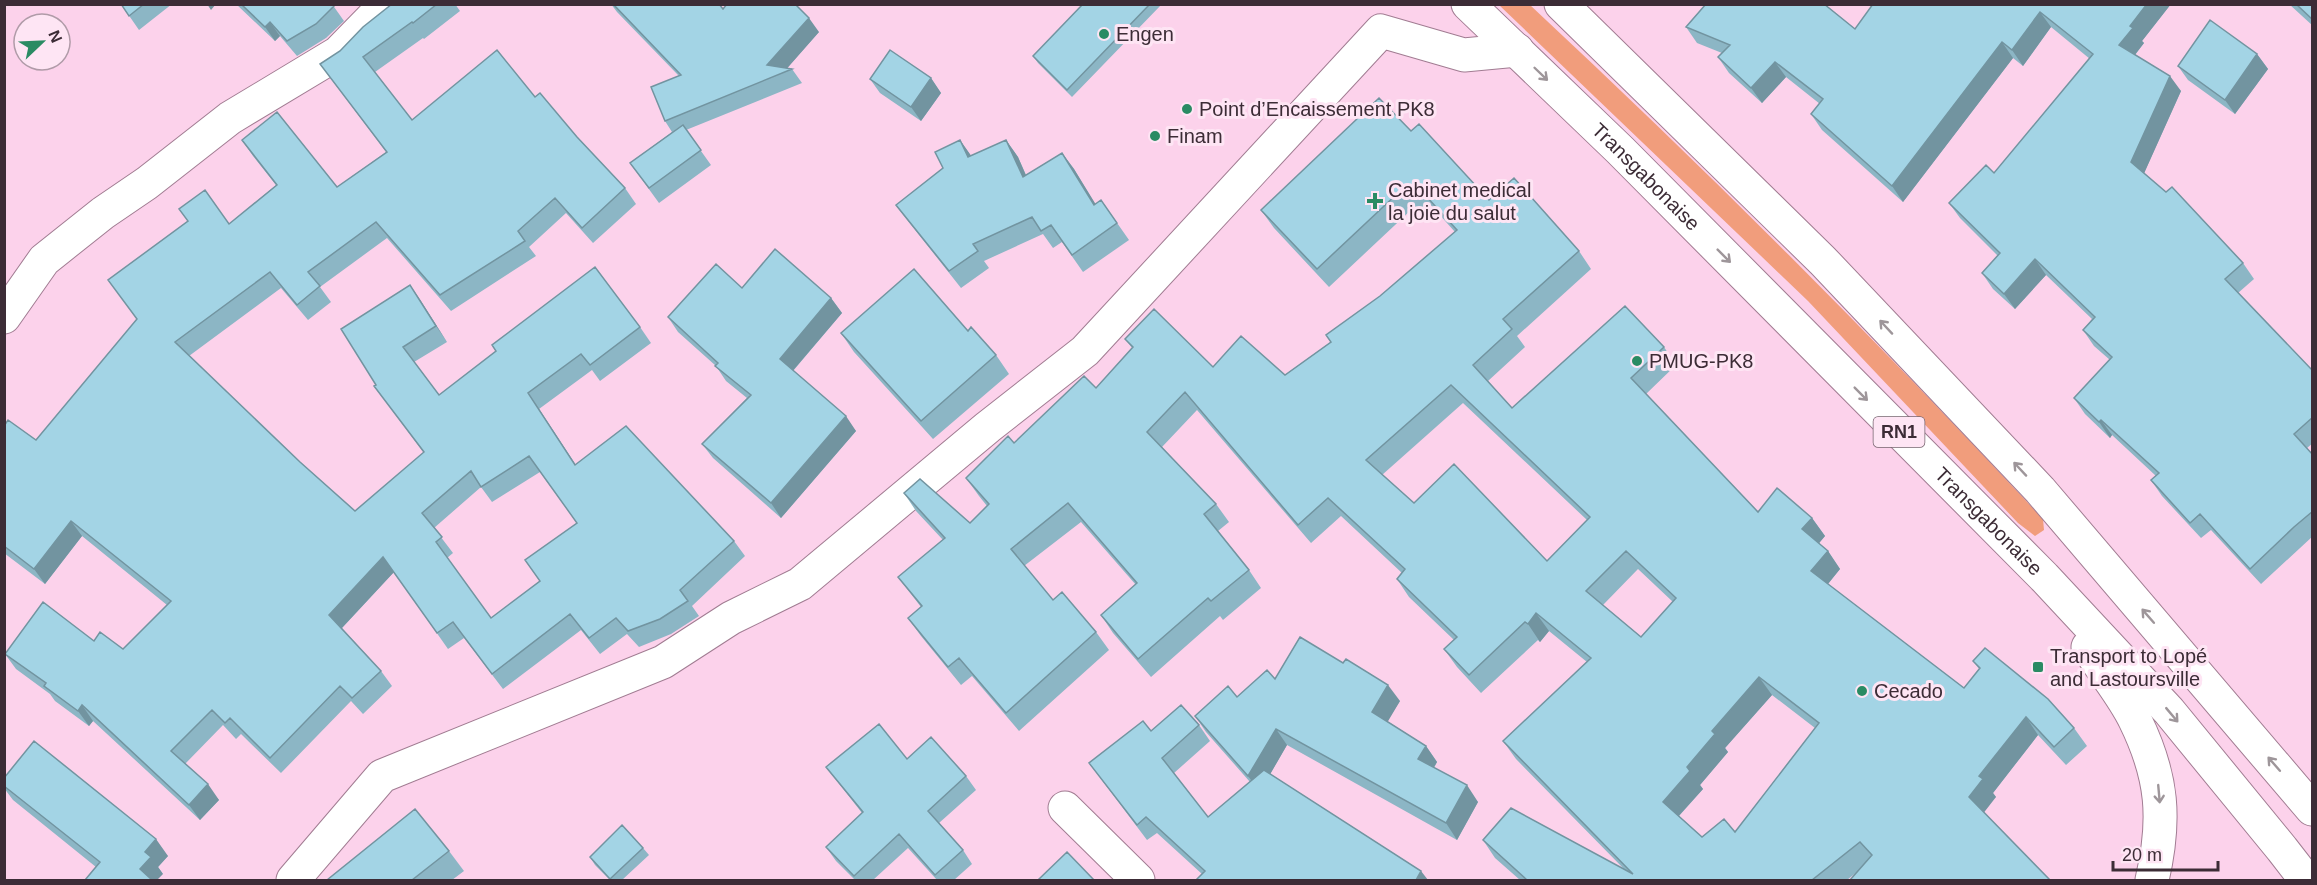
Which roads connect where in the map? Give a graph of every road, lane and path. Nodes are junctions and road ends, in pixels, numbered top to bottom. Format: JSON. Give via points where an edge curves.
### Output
{"nodes":[{"id":1,"x":386,"y":4,"type":"edge"},
{"id":2,"x":1468,"y":4,"type":"edge"},
{"id":3,"x":1560,"y":4,"type":"edge"},
{"id":4,"x":1517,"y":50,"type":"junction"},
{"id":5,"x":4,"y":317,"type":"edge"},
{"id":6,"x":2044,"y":577,"type":"junction"},
{"id":7,"x":1065,"y":808,"type":"dead end"},
{"id":8,"x":2313,"y":809,"type":"edge"},
{"id":9,"x":2304,"y":877,"type":"edge"},
{"id":10,"x":293,"y":880,"type":"edge"},
{"id":11,"x":1138,"y":880,"type":"edge"},
{"id":12,"x":2152,"y":880,"type":"edge"}],
"edges":[{"from":1,"to":5,"type":"main road","via":[[339,53],[230,118],[44,260]]},
{"from":2,"to":4,"type":"main road","name":"Transgabonaise","number":"RN1"},
{"from":8,"to":3,"type":"main road","one_way":true,"via":[[2032,482],[1822,261]]},
{"from":4,"to":6,"type":"main road","name":"Transgabonaise","number":"RN1","one_way":true},
{"from":4,"to":10,"type":"main road","via":[[1464,55],[1381,31],[1085,351],[800,584],[731,618],[663,662],[382,776]]},
{"from":6,"to":9,"type":"main road","name":"Transgabonaise","number":"RN1","one_way":true,"via":[[2169,711]]},
{"from":6,"to":12,"type":"main road","one_way":true,"via":[[2135,719],[2149,751],[2159,785],[2161,817]]},
{"from":7,"to":11,"type":"main road"}]}
